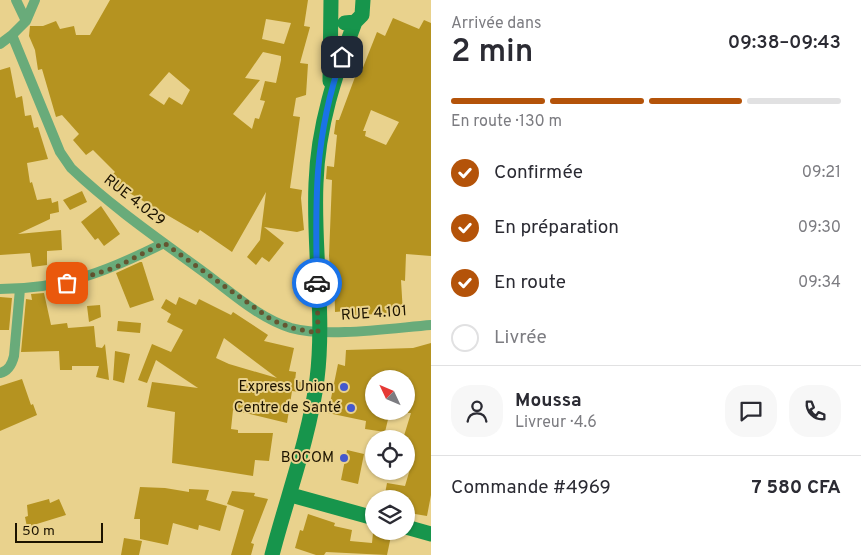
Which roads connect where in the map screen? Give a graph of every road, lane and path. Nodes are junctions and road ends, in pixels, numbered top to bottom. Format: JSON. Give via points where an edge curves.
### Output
{"nodes":[{"id":1,"x":16,"y":0,"type":"edge"},
{"id":2,"x":35,"y":0,"type":"edge"},
{"id":3,"x":331,"y":3,"type":"edge"},
{"id":4,"x":364,"y":8,"type":"edge"},
{"id":5,"x":26,"y":21,"type":"junction"},
{"id":6,"x":12,"y":35,"type":"junction"},
{"id":7,"x":0,"y":44,"type":"edge"},
{"id":8,"x":329,"y":92,"type":"junction"},
{"id":9,"x":164,"y":243,"type":"junction"},
{"id":10,"x":0,"y":289,"type":"edge"},
{"id":11,"x":20,"y":289,"type":"junction"},
{"id":12,"x":431,"y":325,"type":"edge"},
{"id":13,"x":318,"y":333,"type":"junction"},
{"id":14,"x":0,"y":373,"type":"edge"},
{"id":15,"x":291,"y":495,"type":"junction"},
{"id":16,"x":365,"y":516,"type":"edge"},
{"id":17,"x":415,"y":530,"type":"edge"},
{"id":18,"x":431,"y":534,"type":"edge"},
{"id":19,"x":272,"y":555,"type":"edge"}],
"edges":[{"from":1,"to":5,"type":"street"},
{"from":2,"to":5,"type":"street"},
{"from":3,"to":4,"type":"main road","via":[[339,21]]},
{"from":3,"to":8,"type":"main road"},
{"from":4,"to":8,"type":"main road"},
{"from":5,"to":6,"type":"street"},
{"from":6,"to":7,"type":"street"},
{"from":6,"to":9,"type":"street","name":"RUE 4.029","via":[[60,152],[71,168]]},
{"from":8,"to":13,"type":"main road","via":[[316,182]]},
{"from":9,"to":11,"type":"street","via":[[114,268],[67,283]]},
{"from":9,"to":13,"type":"street","name":"RUE 4.029","via":[[272,320]]},
{"from":10,"to":11,"type":"street"},
{"from":11,"to":14,"type":"street","via":[[14,356],[5,372]]},
{"from":12,"to":13,"type":"street","name":"RUE 4.101"},
{"from":13,"to":15,"type":"main road","via":[[316,380]]},
{"from":15,"to":16,"type":"main road"},
{"from":15,"to":19,"type":"main road"},
{"from":17,"to":18,"type":"main road"}]}
